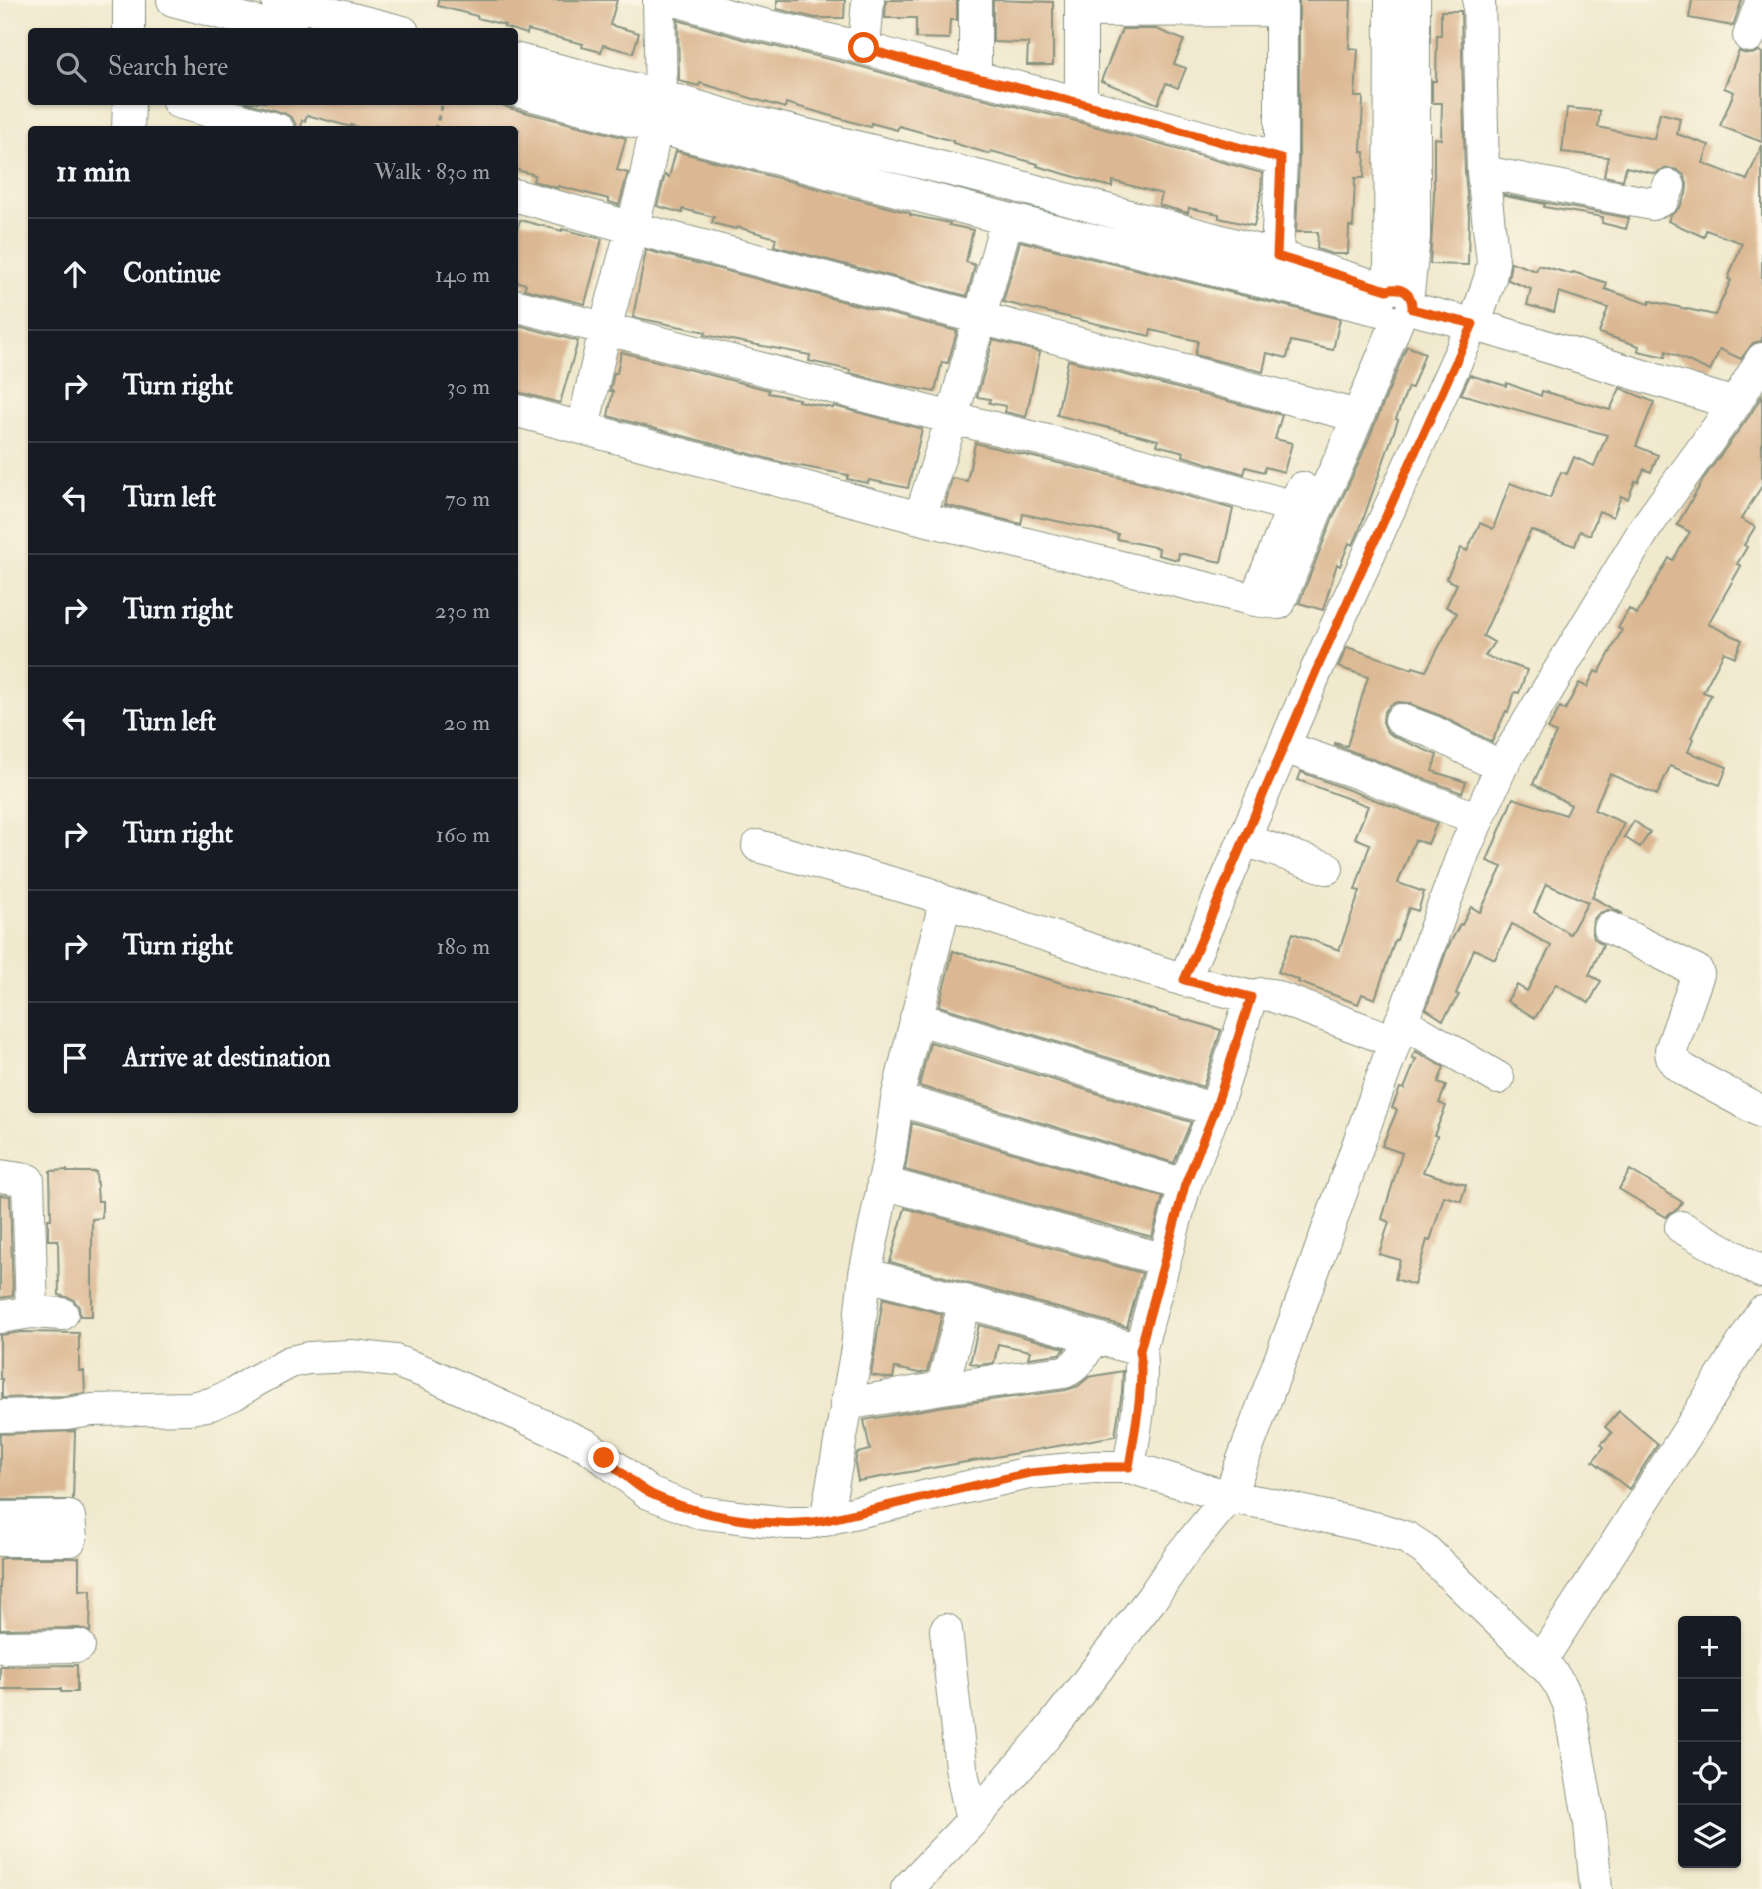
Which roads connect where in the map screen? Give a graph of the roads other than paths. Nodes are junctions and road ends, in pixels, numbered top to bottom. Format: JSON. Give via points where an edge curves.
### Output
{"nodes":[{"id":1,"x":129,"y":0,"type":"edge"},
{"id":2,"x":173,"y":0,"type":"edge"},
{"id":3,"x":277,"y":0,"type":"edge"},
{"id":4,"x":659,"y":0,"type":"edge"},
{"id":5,"x":675,"y":0,"type":"edge"},
{"id":6,"x":868,"y":0,"type":"edge"},
{"id":7,"x":975,"y":0,"type":"edge"},
{"id":8,"x":1391,"y":0,"type":"edge"},
{"id":9,"x":1414,"y":0,"type":"edge"},
{"id":10,"x":1479,"y":0,"type":"edge"},
{"id":11,"x":1762,"y":0,"type":"edge"},
{"id":12,"x":1081,"y":5,"type":"edge"},
{"id":13,"x":1281,"y":5,"type":"edge"},
{"id":14,"x":757,"y":12,"type":"edge"},
{"id":15,"x":129,"y":28,"type":"edge"},
{"id":16,"x":277,"y":28,"type":"edge"},
{"id":17,"x":387,"y":28,"type":"edge"},
{"id":18,"x":1749,"y":36,"type":"dead end"},
{"id":19,"x":864,"y":48,"type":"junction"},
{"id":20,"x":518,"y":60,"type":"edge"},
{"id":21,"x":975,"y":76,"type":"junction"},
{"id":22,"x":518,"y":91,"type":"edge"},
{"id":23,"x":1081,"y":103,"type":"junction"},
{"id":24,"x":129,"y":105,"type":"edge"},
{"id":25,"x":189,"y":105,"type":"edge"},
{"id":26,"x":659,"y":111,"type":"junction"},
{"id":27,"x":128,"y":126,"type":"edge"},
{"id":28,"x":264,"y":126,"type":"edge"},
{"id":29,"x":1281,"y":159,"type":"junction"},
{"id":30,"x":1483,"y":172,"type":"junction"},
{"id":31,"x":1669,"y":186,"type":"dead end"},
{"id":32,"x":518,"y":196,"type":"edge"},
{"id":33,"x":1007,"y":219,"type":"junction"},
{"id":34,"x":633,"y":228,"type":"junction"},
{"id":35,"x":1277,"y":256,"type":"junction"},
{"id":36,"x":1393,"y":304,"type":"junction"},
{"id":37,"x":518,"y":306,"type":"edge"},
{"id":38,"x":980,"y":317,"type":"junction"},
{"id":39,"x":1473,"y":324,"type":"junction"},
{"id":40,"x":606,"y":329,"type":"junction"},
{"id":41,"x":1762,"y":359,"type":"edge"},
{"id":42,"x":1735,"y":404,"type":"junction"},
{"id":43,"x":518,"y":411,"type":"edge"},
{"id":44,"x":1350,"y":413,"type":"junction"},
{"id":45,"x":952,"y":418,"type":"junction"},
{"id":46,"x":583,"y":428,"type":"junction"},
{"id":47,"x":1304,"y":510,"type":"junction"},
{"id":48,"x":920,"y":519,"type":"junction"},
{"id":49,"x":1401,"y":720,"type":"dead end"},
{"id":50,"x":1284,"y":747,"type":"junction"},
{"id":51,"x":1501,"y":767,"type":"junction"},
{"id":52,"x":1478,"y":819,"type":"junction"},
{"id":53,"x":1245,"y":840,"type":"junction"},
{"id":54,"x":758,"y":846,"type":"dead end"},
{"id":55,"x":1327,"y":868,"type":"dead end"},
{"id":56,"x":945,"y":902,"type":"junction"},
{"id":57,"x":1610,"y":928,"type":"dead end"},
{"id":58,"x":1184,"y":980,"type":"junction"},
{"id":59,"x":1251,"y":997,"type":"junction"},
{"id":60,"x":916,"y":1018,"type":"junction"},
{"id":61,"x":1398,"y":1031,"type":"junction"},
{"id":62,"x":1498,"y":1079,"type":"dead end"},
{"id":63,"x":898,"y":1099,"type":"junction"},
{"id":64,"x":1215,"y":1110,"type":"junction"},
{"id":65,"x":1762,"y":1112,"type":"edge"},
{"id":66,"x":0,"y":1176,"type":"edge"},
{"id":67,"x":883,"y":1183,"type":"junction"},
{"id":68,"x":1185,"y":1185,"type":"junction"},
{"id":69,"x":1681,"y":1227,"type":"dead end"},
{"id":70,"x":1165,"y":1260,"type":"junction"},
{"id":71,"x":1762,"y":1272,"type":"edge"},
{"id":72,"x":865,"y":1274,"type":"junction"},
{"id":73,"x":965,"y":1301,"type":"junction"},
{"id":74,"x":1762,"y":1312,"type":"edge"},
{"id":75,"x":0,"y":1317,"type":"edge"},
{"id":76,"x":1093,"y":1337,"type":"junction"},
{"id":77,"x":1140,"y":1350,"type":"junction"},
{"id":78,"x":942,"y":1388,"type":"junction"},
{"id":79,"x":846,"y":1404,"type":"junction"},
{"id":80,"x":0,"y":1416,"type":"edge"},
{"id":81,"x":1129,"y":1467,"type":"junction"},
{"id":82,"x":1229,"y":1497,"type":"junction"},
{"id":83,"x":0,"y":1518,"type":"edge"},
{"id":84,"x":826,"y":1520,"type":"junction"},
{"id":85,"x":0,"y":1540,"type":"edge"},
{"id":86,"x":946,"y":1630,"type":"dead end"},
{"id":87,"x":79,"y":1646,"type":"dead end"},
{"id":88,"x":0,"y":1647,"type":"edge"},
{"id":89,"x":1540,"y":1662,"type":"junction"},
{"id":90,"x":972,"y":1821,"type":"junction"},
{"id":91,"x":907,"y":1889,"type":"edge"},
{"id":92,"x":1596,"y":1889,"type":"edge"}],
"edges":[{"from":1,"to":15,"type":"street"},
{"from":2,"to":16,"type":"street"},
{"from":3,"to":17,"type":"street"},
{"from":4,"to":26,"type":"street"},
{"from":5,"to":14,"type":"street"},
{"from":6,"to":19,"type":"street"},
{"from":7,"to":21,"type":"street"},
{"from":8,"to":36,"type":"street"},
{"from":9,"to":36,"type":"street","via":[[1414,237]]},
{"from":10,"to":30,"type":"street"},
{"from":11,"to":18,"type":"street"},
{"from":12,"to":13,"type":"street"},
{"from":12,"to":23,"type":"street"},
{"from":13,"to":29,"type":"street"},
{"from":14,"to":19,"type":"street"},
{"from":19,"to":21,"type":"street"},
{"from":20,"to":26,"type":"street"},
{"from":21,"to":23,"type":"street"},
{"from":22,"to":26,"type":"street"},
{"from":23,"to":29,"type":"street"},
{"from":24,"to":27,"type":"street"},
{"from":25,"to":28,"type":"street"},
{"from":26,"to":33,"type":"street"},
{"from":26,"to":34,"type":"street"},
{"from":26,"to":35,"type":"street","via":[[736,118],[1010,184]]},
{"from":29,"to":35,"type":"street"},
{"from":30,"to":31,"type":"street","via":[[1652,204],[1663,199]]},
{"from":30,"to":39,"type":"street","via":[[1493,262]]},
{"from":32,"to":34,"type":"street"},
{"from":33,"to":36,"type":"street"},
{"from":33,"to":38,"type":"street"},
{"from":34,"to":38,"type":"street"},
{"from":34,"to":40,"type":"street"},
{"from":35,"to":36,"type":"street"},
{"from":36,"to":39,"type":"street"},
{"from":36,"to":44,"type":"street"},
{"from":37,"to":40,"type":"street"},
{"from":38,"to":44,"type":"street"},
{"from":38,"to":45,"type":"street"},
{"from":39,"to":42,"type":"street"},
{"from":39,"to":50,"type":"street"},
{"from":40,"to":45,"type":"street"},
{"from":40,"to":46,"type":"street"},
{"from":41,"to":42,"type":"street"},
{"from":42,"to":51,"type":"street","via":[[1646,527]]},
{"from":43,"to":46,"type":"street"},
{"from":44,"to":47,"type":"street"},
{"from":45,"to":47,"type":"street","via":[[1139,463]]},
{"from":45,"to":48,"type":"street"},
{"from":46,"to":48,"type":"street"},
{"from":47,"to":48,"type":"street","via":[[1255,600]]},
{"from":49,"to":51,"type":"street"},
{"from":50,"to":52,"type":"street"},
{"from":50,"to":53,"type":"street"},
{"from":51,"to":52,"type":"street"},
{"from":52,"to":61,"type":"street"},
{"from":53,"to":55,"type":"street"},
{"from":53,"to":58,"type":"street"},
{"from":54,"to":56,"type":"street"},
{"from":56,"to":58,"type":"street"},
{"from":56,"to":60,"type":"street"},
{"from":57,"to":65,"type":"street","via":[[1697,971],[1671,1057],[1686,1071]]},
{"from":58,"to":59,"type":"street"},
{"from":59,"to":61,"type":"street","via":[[1271,995]]},
{"from":59,"to":64,"type":"street"},
{"from":60,"to":63,"type":"street"},
{"from":60,"to":64,"type":"street"},
{"from":61,"to":62,"type":"street"},
{"from":61,"to":82,"type":"street"},
{"from":63,"to":67,"type":"street"},
{"from":63,"to":68,"type":"street"},
{"from":64,"to":68,"type":"street"},
{"from":66,"to":75,"type":"street","via":[[28,1180],[47,1313]]},
{"from":67,"to":70,"type":"street"},
{"from":67,"to":72,"type":"street"},
{"from":68,"to":70,"type":"street"},
{"from":69,"to":71,"type":"street"},
{"from":70,"to":77,"type":"street"},
{"from":72,"to":73,"type":"street"},
{"from":72,"to":79,"type":"street"},
{"from":73,"to":76,"type":"street"},
{"from":73,"to":78,"type":"street"},
{"from":74,"to":89,"type":"street"},
{"from":76,"to":77,"type":"street"},
{"from":76,"to":78,"type":"street","via":[[1081,1360],[1064,1372]]},
{"from":77,"to":81,"type":"street","via":[[1141,1387]]},
{"from":78,"to":79,"type":"street"},
{"from":79,"to":84,"type":"street"},
{"from":80,"to":84,"type":"street","via":[[191,1408],[234,1394],[290,1362],[352,1356],[425,1372],[588,1446],[649,1493],[698,1512],[786,1523]]},
{"from":81,"to":82,"type":"street"},
{"from":81,"to":84,"type":"street","via":[[1029,1473]]},
{"from":82,"to":89,"type":"street","via":[[1407,1538],[1424,1549]]},
{"from":82,"to":90,"type":"street","via":[[1093,1677]]},
{"from":83,"to":85,"type":"street","via":[[69,1517],[71,1538]]},
{"from":86,"to":90,"type":"street","via":[[961,1768]]},
{"from":87,"to":88,"type":"street"},
{"from":89,"to":92,"type":"street","via":[[1561,1685],[1569,1704]]},
{"from":90,"to":91,"type":"street"}]}
